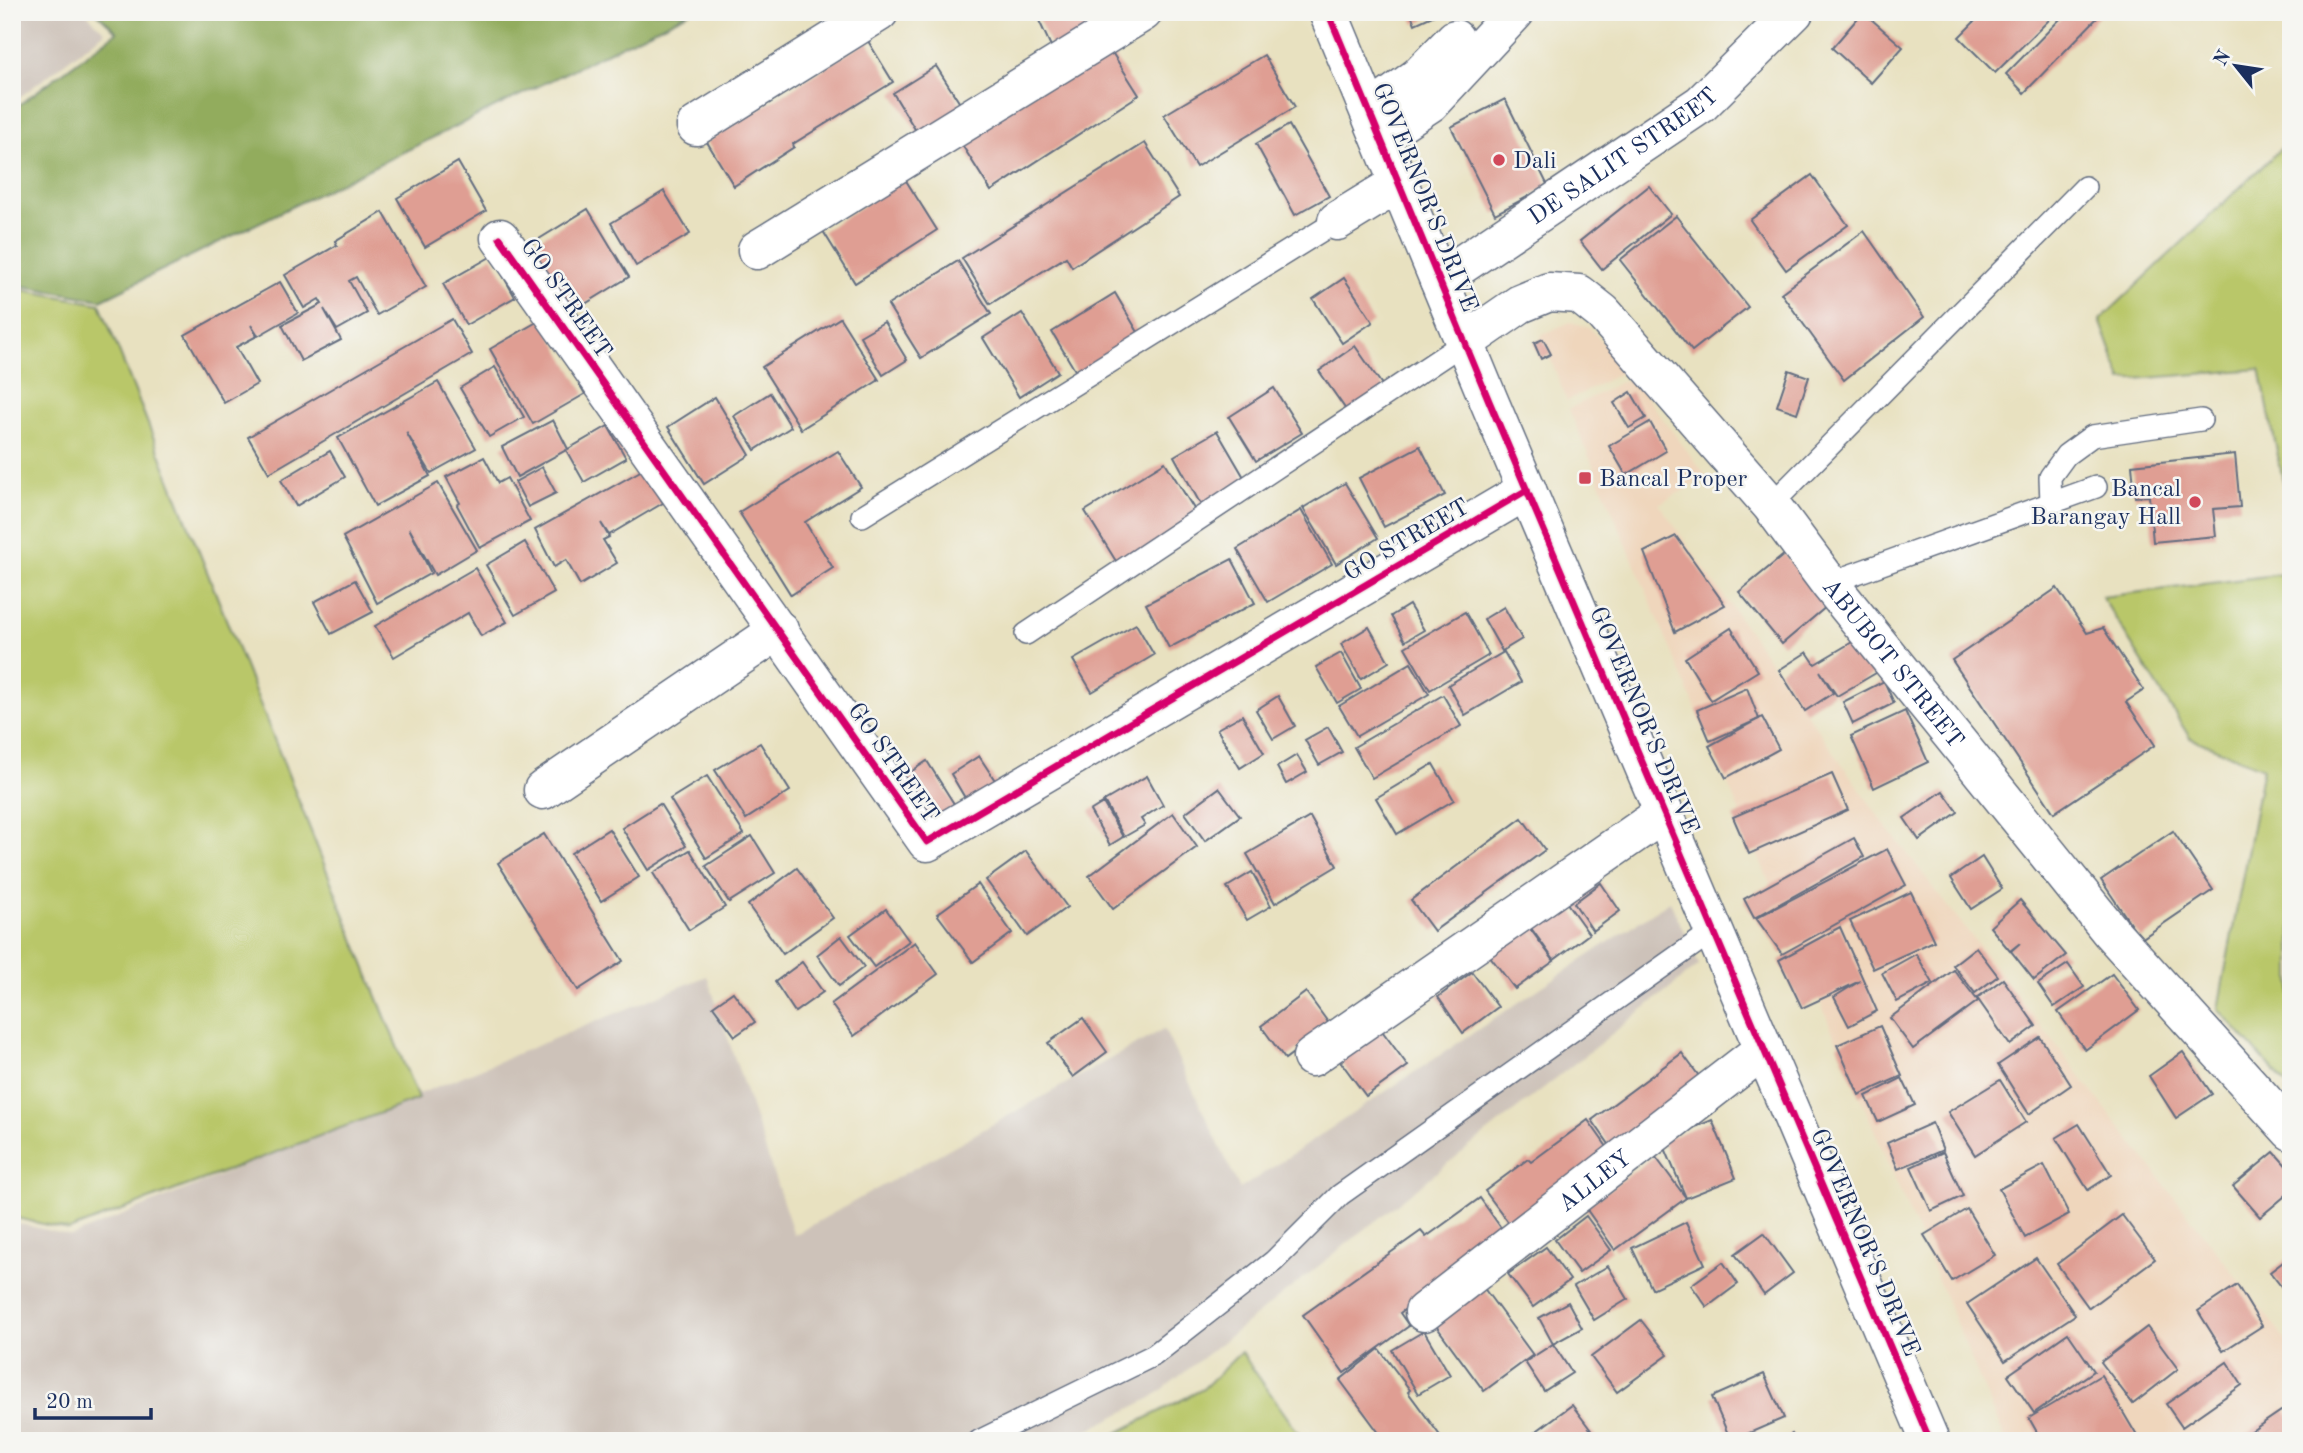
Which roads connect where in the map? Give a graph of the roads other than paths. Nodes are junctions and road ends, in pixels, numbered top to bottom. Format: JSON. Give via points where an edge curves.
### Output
{"nodes":[{"id":1,"x":879,"y":12,"type":"edge"},
{"id":2,"x":1143,"y":12,"type":"edge"},
{"id":3,"x":1328,"y":12,"type":"edge"},
{"id":4,"x":1480,"y":12,"type":"edge"},
{"id":5,"x":1515,"y":12,"type":"edge"},
{"id":6,"x":1794,"y":12,"type":"edge"},
{"id":7,"x":1375,"y":124,"type":"junction"},
{"id":8,"x":696,"y":126,"type":"dead end"},
{"id":9,"x":1399,"y":183,"type":"junction"},
{"id":10,"x":2085,"y":187,"type":"dead end"},
{"id":11,"x":1337,"y":221,"type":"joint"},
{"id":12,"x":500,"y":238,"type":"dead end"},
{"id":13,"x":757,"y":250,"type":"dead end"},
{"id":14,"x":1439,"y":280,"type":"junction"},
{"id":15,"x":1465,"y":342,"type":"junction"},
{"id":16,"x":2201,"y":420,"type":"dead end"},
{"id":17,"x":2096,"y":486,"type":"dead end"},
{"id":18,"x":1527,"y":490,"type":"junction"},
{"id":19,"x":2051,"y":503,"type":"junction"},
{"id":20,"x":1772,"y":505,"type":"junction"},
{"id":21,"x":862,"y":516,"type":"dead end"},
{"id":22,"x":1829,"y":583,"type":"junction"},
{"id":23,"x":779,"y":630,"type":"junction"},
{"id":24,"x":1026,"y":634,"type":"dead end"},
{"id":25,"x":543,"y":790,"type":"dead end"},
{"id":26,"x":1664,"y":813,"type":"junction"},
{"id":27,"x":1713,"y":930,"type":"junction"},
{"id":28,"x":1764,"y":1049,"type":"junction"},
{"id":29,"x":1312,"y":1057,"type":"dead end"},
{"id":30,"x":2291,"y":1131,"type":"edge"},
{"id":31,"x":1424,"y":1312,"type":"dead end"},
{"id":32,"x":979,"y":1441,"type":"edge"},
{"id":33,"x":1930,"y":1441,"type":"edge"}],
"edges":[{"from":1,"to":8,"type":"main road"},
{"from":2,"to":13,"type":"main road"},
{"from":3,"to":7,"type":"main road","name":"GOVERNOR'S DRIVE"},
{"from":4,"to":7,"type":"main road"},
{"from":5,"to":7,"type":"main road","via":[[1430,103]]},
{"from":6,"to":14,"type":"main road","name":"DE SALIT STREET","via":[[1701,104]]},
{"from":7,"to":9,"type":"main road","name":"GOVERNOR'S DRIVE"},
{"from":9,"to":11,"type":"main road"},
{"from":9,"to":14,"type":"main road","name":"GOVERNOR'S DRIVE"},
{"from":10,"to":20,"type":"lane"},
{"from":11,"to":21,"type":"lane"},
{"from":12,"to":23,"type":"main road","name":"GO STREET"},
{"from":14,"to":15,"type":"main road","name":"GOVERNOR'S DRIVE"},
{"from":15,"to":18,"type":"main road","name":"GOVERNOR'S DRIVE"},
{"from":15,"to":20,"type":"main road","name":"ABUBOT STREET","via":[[1520,304],[1549,292],[1579,294],[1603,313]]},
{"from":15,"to":24,"type":"lane"},
{"from":16,"to":19,"type":"lane","via":[[2092,436],[2066,455],[2050,477]]},
{"from":17,"to":19,"type":"lane"},
{"from":18,"to":23,"type":"main road","name":"GO STREET","via":[[927,842]]},
{"from":18,"to":26,"type":"main road","name":"GOVERNOR'S DRIVE"},
{"from":19,"to":22,"type":"lane"},
{"from":20,"to":22,"type":"main road","name":"ABUBOT STREET"},
{"from":22,"to":30,"type":"main road","name":"ABUBOT STREET","via":[[2111,932]]},
{"from":23,"to":25,"type":"main road"},
{"from":26,"to":27,"type":"main road","name":"GOVERNOR'S DRIVE"},
{"from":26,"to":29,"type":"main road"},
{"from":27,"to":28,"type":"main road","name":"GOVERNOR'S DRIVE"},
{"from":27,"to":32,"type":"lane","via":[[1340,1195],[1274,1261],[1154,1355]]},
{"from":28,"to":31,"type":"main road","name":"ALLEY"},
{"from":28,"to":33,"type":"main road","name":"GOVERNOR'S DRIVE"}]}
